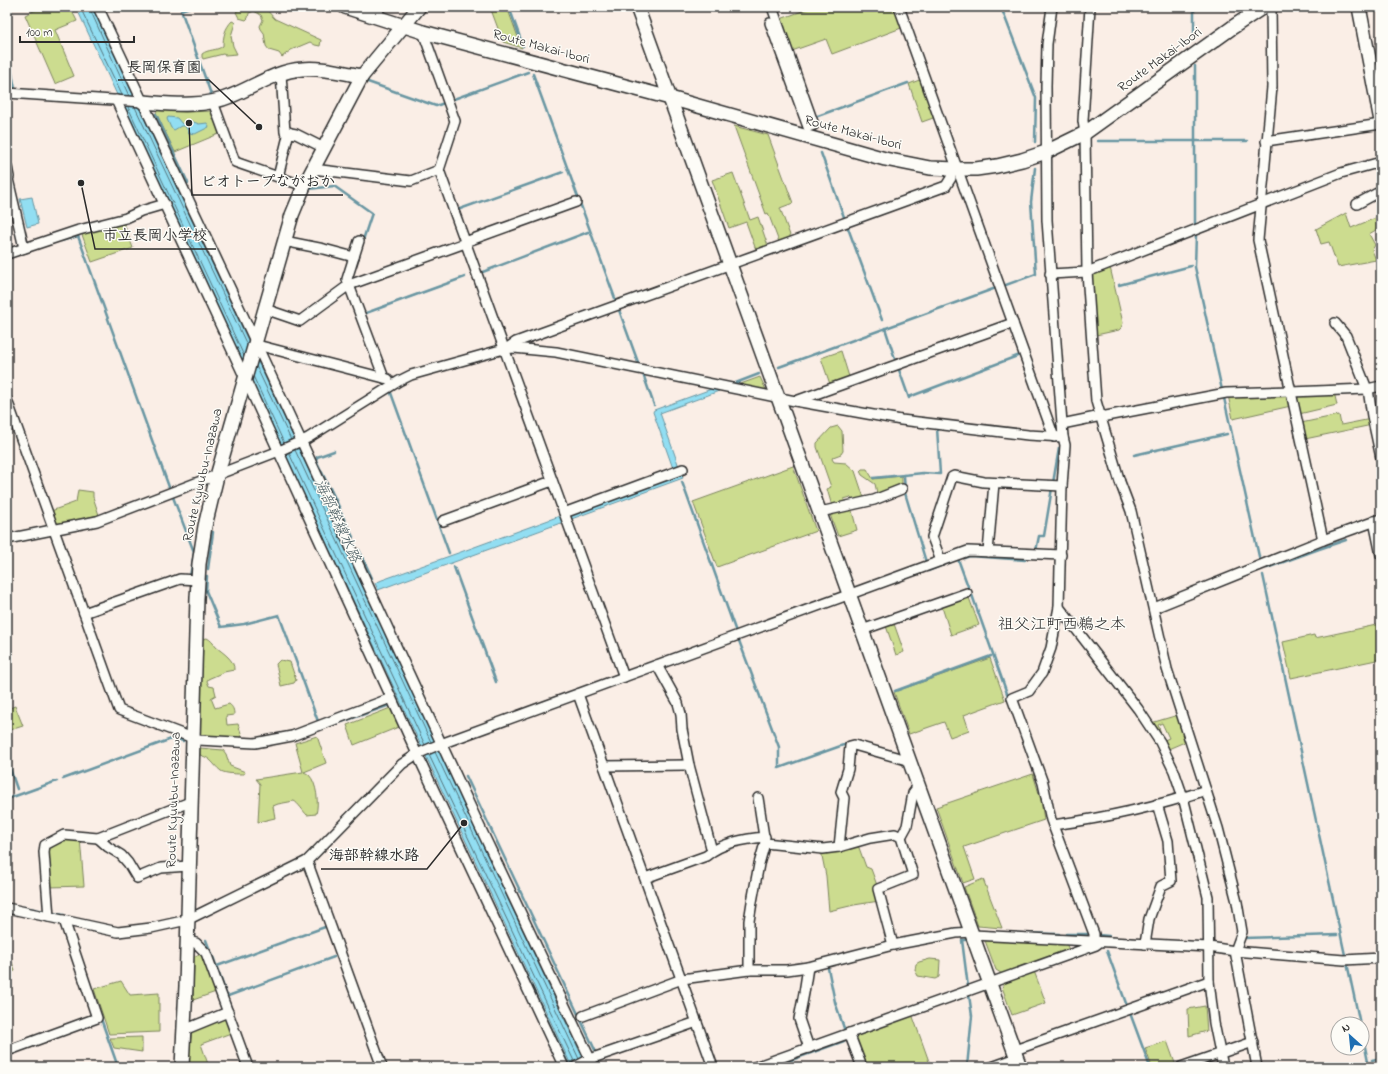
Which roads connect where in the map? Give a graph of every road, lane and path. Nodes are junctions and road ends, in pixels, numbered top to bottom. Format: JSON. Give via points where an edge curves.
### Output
{"nodes":[{"id":1,"x":98,"y":7,"type":"edge"},
{"id":2,"x":345,"y":7,"type":"edge"},
{"id":3,"x":419,"y":7,"type":"edge"},
{"id":4,"x":637,"y":7,"type":"edge"},
{"id":5,"x":772,"y":7,"type":"edge"},
{"id":6,"x":899,"y":7,"type":"edge"},
{"id":7,"x":1052,"y":7,"type":"edge"},
{"id":8,"x":1090,"y":7,"type":"edge"},
{"id":9,"x":1263,"y":7,"type":"edge"},
{"id":10,"x":1270,"y":7,"type":"edge"},
{"id":11,"x":1359,"y":7,"type":"edge"},
{"id":12,"x":379,"y":12,"type":"edge"},
{"id":13,"x":770,"y":23,"type":"dead end"},
{"id":14,"x":403,"y":26,"type":"junction"},
{"id":15,"x":423,"y":32,"type":"junction"},
{"id":16,"x":281,"y":74,"type":"junction"},
{"id":17,"x":362,"y":76,"type":"junction"},
{"id":18,"x":7,"y":93,"type":"edge"},
{"id":19,"x":670,"y":98,"type":"junction"},
{"id":20,"x":117,"y":100,"type":"junction"},
{"id":21,"x":140,"y":102,"type":"junction"},
{"id":22,"x":213,"y":102,"type":"junction"},
{"id":23,"x":1381,"y":123,"type":"edge"},
{"id":24,"x":289,"y":132,"type":"junction"},
{"id":25,"x":810,"y":132,"type":"junction"},
{"id":26,"x":1085,"y":133,"type":"junction"},
{"id":27,"x":1266,"y":141,"type":"junction"},
{"id":28,"x":324,"y":148,"type":"junction"},
{"id":29,"x":1046,"y":152,"type":"junction"},
{"id":30,"x":1381,"y":162,"type":"edge"},
{"id":31,"x":7,"y":167,"type":"edge"},
{"id":32,"x":313,"y":169,"type":"junction"},
{"id":33,"x":954,"y":169,"type":"junction"},
{"id":34,"x":439,"y":170,"type":"junction"},
{"id":35,"x":278,"y":177,"type":"junction"},
{"id":36,"x":962,"y":182,"type":"junction"},
{"id":37,"x":304,"y":186,"type":"junction"},
{"id":38,"x":946,"y":186,"type":"junction"},
{"id":39,"x":1381,"y":191,"type":"edge"},
{"id":40,"x":576,"y":202,"type":"dead end"},
{"id":41,"x":165,"y":204,"type":"junction"},
{"id":42,"x":1261,"y":204,"type":"junction"},
{"id":43,"x":1357,"y":204,"type":"dead end"},
{"id":44,"x":284,"y":241,"type":"junction"},
{"id":45,"x":359,"y":241,"type":"dead end"},
{"id":46,"x":465,"y":243,"type":"junction"},
{"id":47,"x":24,"y":248,"type":"junction"},
{"id":48,"x":7,"y":254,"type":"edge"},
{"id":49,"x":354,"y":257,"type":"junction"},
{"id":50,"x":730,"y":264,"type":"junction"},
{"id":51,"x":1087,"y":272,"type":"junction"},
{"id":52,"x":1050,"y":274,"type":"junction"},
{"id":53,"x":349,"y":284,"type":"junction"},
{"id":54,"x":265,"y":309,"type":"junction"},
{"id":55,"x":1013,"y":323,"type":"junction"},
{"id":56,"x":1335,"y":323,"type":"dead end"},
{"id":57,"x":255,"y":344,"type":"junction"},
{"id":58,"x":504,"y":350,"type":"junction"},
{"id":59,"x":245,"y":374,"type":"junction"},
{"id":60,"x":384,"y":378,"type":"junction"},
{"id":61,"x":398,"y":381,"type":"junction"},
{"id":62,"x":1381,"y":386,"type":"edge"},
{"id":63,"x":1368,"y":389,"type":"junction"},
{"id":64,"x":1291,"y":391,"type":"junction"},
{"id":65,"x":778,"y":398,"type":"junction"},
{"id":66,"x":7,"y":400,"type":"edge"},
{"id":67,"x":795,"y":401,"type":"junction"},
{"id":68,"x":1101,"y":416,"type":"junction"},
{"id":69,"x":1062,"y":424,"type":"junction"},
{"id":70,"x":1058,"y":437,"type":"junction"},
{"id":71,"x":300,"y":442,"type":"junction"},
{"id":72,"x":280,"y":451,"type":"junction"},
{"id":73,"x":1381,"y":458,"type":"edge"},
{"id":74,"x":679,"y":471,"type":"dead end"},
{"id":75,"x":217,"y":476,"type":"junction"},
{"id":76,"x":552,"y":481,"type":"junction"},
{"id":77,"x":994,"y":482,"type":"junction"},
{"id":78,"x":1062,"y":486,"type":"junction"},
{"id":79,"x":902,"y":490,"type":"dead end"},
{"id":80,"x":820,"y":512,"type":"junction"},
{"id":81,"x":565,"y":516,"type":"junction"},
{"id":82,"x":1377,"y":520,"type":"edge"},
{"id":83,"x":443,"y":521,"type":"dead end"},
{"id":84,"x":54,"y":529,"type":"junction"},
{"id":85,"x":7,"y":539,"type":"edge"},
{"id":86,"x":1323,"y":540,"type":"junction"},
{"id":87,"x":988,"y":552,"type":"junction"},
{"id":88,"x":1061,"y":555,"type":"junction"},
{"id":89,"x":1381,"y":555,"type":"edge"},
{"id":90,"x":941,"y":560,"type":"junction"},
{"id":91,"x":198,"y":580,"type":"junction"},
{"id":92,"x":967,"y":593,"type":"dead end"},
{"id":93,"x":849,"y":594,"type":"junction"},
{"id":94,"x":1059,"y":607,"type":"junction"},
{"id":95,"x":1154,"y":608,"type":"junction"},
{"id":96,"x":84,"y":613,"type":"junction"},
{"id":97,"x":862,"y":630,"type":"junction"},
{"id":98,"x":657,"y":665,"type":"junction"},
{"id":99,"x":624,"y":677,"type":"junction"},
{"id":100,"x":578,"y":694,"type":"junction"},
{"id":101,"x":391,"y":698,"type":"junction"},
{"id":102,"x":192,"y":738,"type":"junction"},
{"id":103,"x":440,"y":745,"type":"junction"},
{"id":104,"x":418,"y":754,"type":"junction"},
{"id":105,"x":910,"y":761,"type":"junction"},
{"id":106,"x":690,"y":765,"type":"junction"},
{"id":107,"x":604,"y":766,"type":"junction"},
{"id":108,"x":919,"y":785,"type":"junction"},
{"id":109,"x":1206,"y":790,"type":"junction"},
{"id":110,"x":758,"y":798,"type":"dead end"},
{"id":111,"x":1183,"y":798,"type":"junction"},
{"id":112,"x":190,"y":802,"type":"junction"},
{"id":113,"x":1157,"y":804,"type":"junction"},
{"id":114,"x":1053,"y":825,"type":"junction"},
{"id":115,"x":900,"y":837,"type":"junction"},
{"id":116,"x":98,"y":838,"type":"junction"},
{"id":117,"x":765,"y":840,"type":"junction"},
{"id":118,"x":839,"y":847,"type":"junction"},
{"id":119,"x":712,"y":851,"type":"junction"},
{"id":120,"x":307,"y":861,"type":"junction"},
{"id":121,"x":188,"y":866,"type":"junction"},
{"id":122,"x":645,"y":878,"type":"junction"},
{"id":123,"x":7,"y":908,"type":"edge"},
{"id":124,"x":49,"y":917,"type":"junction"},
{"id":125,"x":64,"y":920,"type":"junction"},
{"id":126,"x":187,"y":920,"type":"junction"},
{"id":127,"x":972,"y":934,"type":"junction"},
{"id":128,"x":186,"y":941,"type":"junction"},
{"id":129,"x":1098,"y":941,"type":"junction"},
{"id":130,"x":1145,"y":944,"type":"junction"},
{"id":131,"x":893,"y":945,"type":"junction"},
{"id":132,"x":1209,"y":947,"type":"junction"},
{"id":133,"x":1235,"y":951,"type":"junction"},
{"id":134,"x":1381,"y":958,"type":"edge"},
{"id":135,"x":808,"y":967,"type":"junction"},
{"id":136,"x":749,"y":970,"type":"junction"},
{"id":137,"x":682,"y":979,"type":"junction"},
{"id":138,"x":1209,"y":981,"type":"junction"},
{"id":139,"x":991,"y":983,"type":"junction"},
{"id":140,"x":228,"y":1012,"type":"junction"},
{"id":141,"x":583,"y":1016,"type":"dead end"},
{"id":142,"x":697,"y":1022,"type":"junction"},
{"id":143,"x":184,"y":1030,"type":"junction"},
{"id":144,"x":849,"y":1034,"type":"junction"},
{"id":145,"x":1253,"y":1042,"type":"junction"},
{"id":146,"x":808,"y":1048,"type":"junction"},
{"id":147,"x":7,"y":1051,"type":"edge"},
{"id":148,"x":1220,"y":1053,"type":"junction"},
{"id":149,"x":1017,"y":1058,"type":"edge"},
{"id":150,"x":592,"y":1063,"type":"edge"},
{"id":151,"x":182,"y":1067,"type":"edge"},
{"id":152,"x":248,"y":1067,"type":"edge"},
{"id":153,"x":382,"y":1067,"type":"edge"},
{"id":154,"x":564,"y":1067,"type":"edge"},
{"id":155,"x":575,"y":1067,"type":"edge"},
{"id":156,"x":713,"y":1067,"type":"edge"},
{"id":157,"x":755,"y":1067,"type":"edge"},
{"id":158,"x":862,"y":1067,"type":"edge"},
{"id":159,"x":992,"y":1067,"type":"edge"},
{"id":160,"x":1181,"y":1067,"type":"edge"},
{"id":161,"x":1223,"y":1067,"type":"edge"},
{"id":162,"x":1258,"y":1067,"type":"edge"}],
"edges":[{"from":1,"to":21,"type":"street"},
{"from":2,"to":12,"type":"main road","name":"Route Makai-Ibori"},
{"from":3,"to":14,"type":"main road","name":"Route Kyuubu-Inazawa"},
{"from":4,"to":19,"type":"main road"},
{"from":5,"to":25,"type":"street","via":[[814,125]]},
{"from":6,"to":33,"type":"street"},
{"from":7,"to":29,"type":"street","via":[[1047,44]]},
{"from":8,"to":26,"type":"street","via":[[1083,122]]},
{"from":9,"to":26,"type":"main road","name":"Route Makai-Ibori"},
{"from":10,"to":27,"type":"street","via":[[1272,87]]},
{"from":11,"to":23,"type":"main road"},
{"from":12,"to":14,"type":"main road","name":"Route Makai-Ibori"},
{"from":13,"to":25,"type":"street"},
{"from":14,"to":15,"type":"main road","name":"Route Makai-Ibori"},
{"from":14,"to":17,"type":"main road","name":"Route Kyuubu-Inazawa"},
{"from":15,"to":19,"type":"main road","name":"Route Makai-Ibori"},
{"from":15,"to":34,"type":"street","via":[[455,121]]},
{"from":16,"to":17,"type":"main road","via":[[316,68]]},
{"from":16,"to":22,"type":"main road"},
{"from":16,"to":24,"type":"street","via":[[286,132]]},
{"from":17,"to":28,"type":"main road","name":"Route Kyuubu-Inazawa"},
{"from":18,"to":20,"type":"street"},
{"from":19,"to":25,"type":"main road","name":"Route Makai-Ibori"},
{"from":19,"to":50,"type":"main road"},
{"from":20,"to":21,"type":"street"},
{"from":20,"to":41,"type":"street"},
{"from":21,"to":22,"type":"main road"},
{"from":21,"to":57,"type":"street"},
{"from":22,"to":35,"type":"street","via":[[235,162]]},
{"from":23,"to":27,"type":"street"},
{"from":24,"to":28,"type":"street"},
{"from":24,"to":35,"type":"street"},
{"from":25,"to":33,"type":"main road","name":"Route Makai-Ibori","via":[[885,159],[930,168]]},
{"from":26,"to":29,"type":"main road","name":"Route Makai-Ibori"},
{"from":26,"to":51,"type":"street"},
{"from":27,"to":42,"type":"street"},
{"from":28,"to":32,"type":"main road","name":"Route Kyuubu-Inazawa"},
{"from":29,"to":33,"type":"main road","name":"Route Makai-Ibori","via":[[996,166]]},
{"from":29,"to":52,"type":"street","via":[[1046,220]]},
{"from":30,"to":42,"type":"street","via":[[1341,173]]},
{"from":31,"to":47,"type":"street"},
{"from":32,"to":34,"type":"street","via":[[411,181]]},
{"from":32,"to":37,"type":"main road","name":"Route Kyuubu-Inazawa"},
{"from":33,"to":36,"type":"street"},
{"from":33,"to":38,"type":"street"},
{"from":34,"to":46,"type":"street"},
{"from":35,"to":37,"type":"street"},
{"from":36,"to":38,"type":"street"},
{"from":36,"to":55,"type":"street"},
{"from":37,"to":44,"type":"main road","name":"Route Kyuubu-Inazawa"},
{"from":38,"to":50,"type":"street"},
{"from":39,"to":43,"type":"street"},
{"from":40,"to":46,"type":"street"},
{"from":41,"to":47,"type":"street"},
{"from":41,"to":59,"type":"street"},
{"from":42,"to":51,"type":"street"},
{"from":42,"to":64,"type":"street","via":[[1258,240]]},
{"from":44,"to":49,"type":"street"},
{"from":44,"to":54,"type":"main road","name":"Route Kyuubu-Inazawa"},
{"from":45,"to":49,"type":"street"},
{"from":46,"to":53,"type":"street"},
{"from":46,"to":58,"type":"street"},
{"from":47,"to":48,"type":"street"},
{"from":49,"to":53,"type":"street","via":[[347,279]]},
{"from":50,"to":58,"type":"street","via":[[516,342]]},
{"from":50,"to":65,"type":"main road"},
{"from":51,"to":52,"type":"street"},
{"from":51,"to":68,"type":"street","via":[[1096,401]]},
{"from":52,"to":69,"type":"street"},
{"from":53,"to":54,"type":"street","via":[[300,321]]},
{"from":53,"to":60,"type":"street"},
{"from":54,"to":57,"type":"main road","name":"Route Kyuubu-Inazawa"},
{"from":55,"to":67,"type":"street"},
{"from":55,"to":70,"type":"street"},
{"from":56,"to":63,"type":"street","via":[[1346,336]]},
{"from":57,"to":59,"type":"main road","name":"Route Kyuubu-Inazawa"},
{"from":57,"to":60,"type":"street"},
{"from":57,"to":71,"type":"street"},
{"from":58,"to":61,"type":"street","via":[[411,375]]},
{"from":58,"to":65,"type":"street","via":[[514,348],[556,352]]},
{"from":58,"to":76,"type":"street"},
{"from":59,"to":72,"type":"street"},
{"from":59,"to":75,"type":"main road","name":"Route Kyuubu-Inazawa"},
{"from":60,"to":61,"type":"street"},
{"from":61,"to":71,"type":"street"},
{"from":62,"to":63,"type":"street"},
{"from":63,"to":64,"type":"street"},
{"from":63,"to":73,"type":"street"},
{"from":64,"to":68,"type":"street","via":[[1226,393]]},
{"from":64,"to":86,"type":"street"},
{"from":65,"to":67,"type":"street"},
{"from":65,"to":80,"type":"main road"},
{"from":66,"to":84,"type":"street"},
{"from":67,"to":70,"type":"street","via":[[902,420]]},
{"from":68,"to":69,"type":"street"},
{"from":68,"to":95,"type":"street","via":[[1131,511]]},
{"from":69,"to":70,"type":"street"},
{"from":70,"to":78,"type":"street","via":[[1065,445]]},
{"from":71,"to":72,"type":"street"},
{"from":71,"to":103,"type":"street"},
{"from":72,"to":75,"type":"street"},
{"from":72,"to":101,"type":"street"},
{"from":74,"to":81,"type":"street"},
{"from":75,"to":84,"type":"street","via":[[97,521]]},
{"from":75,"to":91,"type":"main road","name":"Route Kyuubu-Inazawa","via":[[205,526]]},
{"from":76,"to":81,"type":"street"},
{"from":76,"to":83,"type":"street"},
{"from":77,"to":78,"type":"street"},
{"from":77,"to":87,"type":"street"},
{"from":77,"to":90,"type":"street","via":[[952,477],[933,534]]},
{"from":78,"to":88,"type":"street"},
{"from":79,"to":80,"type":"street","via":[[874,500]]},
{"from":80,"to":93,"type":"main road"},
{"from":81,"to":99,"type":"street"},
{"from":82,"to":86,"type":"street"},
{"from":82,"to":89,"type":"street"},
{"from":84,"to":85,"type":"street"},
{"from":84,"to":96,"type":"street"},
{"from":86,"to":95,"type":"street"},
{"from":87,"to":88,"type":"street"},
{"from":87,"to":90,"type":"street","via":[[968,551]]},
{"from":88,"to":94,"type":"street"},
{"from":90,"to":93,"type":"street"},
{"from":91,"to":96,"type":"street","via":[[180,579]]},
{"from":91,"to":102,"type":"main road","name":"Route Kyuubu-Inazawa"},
{"from":92,"to":97,"type":"street"},
{"from":93,"to":97,"type":"main road"},
{"from":93,"to":98,"type":"street"},
{"from":94,"to":111,"type":"street","via":[[1138,709],[1160,742]]},
{"from":94,"to":114,"type":"street","via":[[1051,648],[1042,673],[1029,691],[1012,698],[1043,783]]},
{"from":95,"to":109,"type":"street","via":[[1167,669]]},
{"from":96,"to":102,"type":"street","via":[[119,710]]},
{"from":97,"to":105,"type":"main road"},
{"from":98,"to":99,"type":"street"},
{"from":98,"to":106,"type":"street","via":[[678,703]]},
{"from":99,"to":100,"type":"street"},
{"from":100,"to":103,"type":"street"},
{"from":100,"to":107,"type":"street"},
{"from":101,"to":102,"type":"street","via":[[292,736],[255,743]]},
{"from":101,"to":104,"type":"street"},
{"from":102,"to":112,"type":"main road","name":"Route Kyuubu-Inazawa"},
{"from":103,"to":104,"type":"street"},
{"from":103,"to":150,"type":"street"},
{"from":104,"to":120,"type":"street","via":[[402,764]]},
{"from":104,"to":154,"type":"street"},
{"from":105,"to":108,"type":"main road"},
{"from":105,"to":118,"type":"street","via":[[854,744],[850,746],[848,769],[841,792],[844,798]]},
{"from":106,"to":107,"type":"street"},
{"from":106,"to":119,"type":"street"},
{"from":107,"to":122,"type":"street"},
{"from":108,"to":115,"type":"street","via":[[913,793],[908,826]]},
{"from":108,"to":127,"type":"main road"},
{"from":109,"to":111,"type":"street"},
{"from":109,"to":133,"type":"street","via":[[1237,902],[1242,932]]},
{"from":110,"to":117,"type":"street"},
{"from":111,"to":113,"type":"street"},
{"from":111,"to":132,"type":"street","via":[[1208,897]]},
{"from":112,"to":116,"type":"street"},
{"from":112,"to":121,"type":"main road","name":"Route Kyuubu-Inazawa"},
{"from":113,"to":114,"type":"street","via":[[1093,819]]},
{"from":113,"to":130,"type":"street","via":[[1168,841],[1171,881],[1161,886],[1149,919]]},
{"from":114,"to":129,"type":"street"},
{"from":115,"to":118,"type":"street","via":[[895,834],[870,838]]},
{"from":115,"to":131,"type":"street","via":[[914,875],[878,890]]},
{"from":116,"to":121,"type":"street","via":[[128,863],[137,878],[161,868]]},
{"from":116,"to":124,"type":"street","via":[[64,835],[45,845]]},
{"from":117,"to":118,"type":"street","via":[[823,849]]},
{"from":117,"to":119,"type":"street","via":[[740,840]]},
{"from":117,"to":136,"type":"street","via":[[752,902]]},
{"from":119,"to":122,"type":"street","via":[[706,856]]},
{"from":120,"to":126,"type":"street"},
{"from":120,"to":153,"type":"street"},
{"from":121,"to":126,"type":"main road","name":"Route Kyuubu-Inazawa"},
{"from":122,"to":137,"type":"street"},
{"from":123,"to":124,"type":"street"},
{"from":124,"to":125,"type":"street"},
{"from":125,"to":126,"type":"street","via":[[118,932]]},
{"from":125,"to":147,"type":"street","via":[[97,1018]]},
{"from":126,"to":128,"type":"main road","name":"Route Kyuubu-Inazawa"},
{"from":127,"to":129,"type":"street"},
{"from":127,"to":131,"type":"street","via":[[956,933]]},
{"from":127,"to":139,"type":"main road"},
{"from":128,"to":140,"type":"street","via":[[196,943],[206,953]]},
{"from":128,"to":143,"type":"main road","name":"Route Kyuubu-Inazawa"},
{"from":129,"to":130,"type":"street"},
{"from":129,"to":139,"type":"street","via":[[1096,945]]},
{"from":130,"to":132,"type":"street"},
{"from":131,"to":135,"type":"street"},
{"from":132,"to":133,"type":"street"},
{"from":132,"to":138,"type":"street"},
{"from":133,"to":134,"type":"street","via":[[1344,960]]},
{"from":133,"to":145,"type":"street"},
{"from":135,"to":136,"type":"street"},
{"from":135,"to":146,"type":"street","via":[[799,1019]]},
{"from":136,"to":137,"type":"street"},
{"from":137,"to":141,"type":"street"},
{"from":137,"to":142,"type":"street"},
{"from":138,"to":148,"type":"street"},
{"from":138,"to":149,"type":"street"},
{"from":139,"to":144,"type":"street"},
{"from":139,"to":149,"type":"main road"},
{"from":140,"to":143,"type":"street"},
{"from":140,"to":152,"type":"street"},
{"from":142,"to":150,"type":"street"},
{"from":142,"to":156,"type":"street"},
{"from":143,"to":151,"type":"main road","name":"Route Kyuubu-Inazawa"},
{"from":144,"to":146,"type":"street"},
{"from":144,"to":158,"type":"street"},
{"from":145,"to":148,"type":"street"},
{"from":145,"to":162,"type":"street"},
{"from":146,"to":157,"type":"street"},
{"from":148,"to":160,"type":"street"},
{"from":148,"to":161,"type":"street"},
{"from":149,"to":159,"type":"street"},
{"from":150,"to":155,"type":"street"}]}
